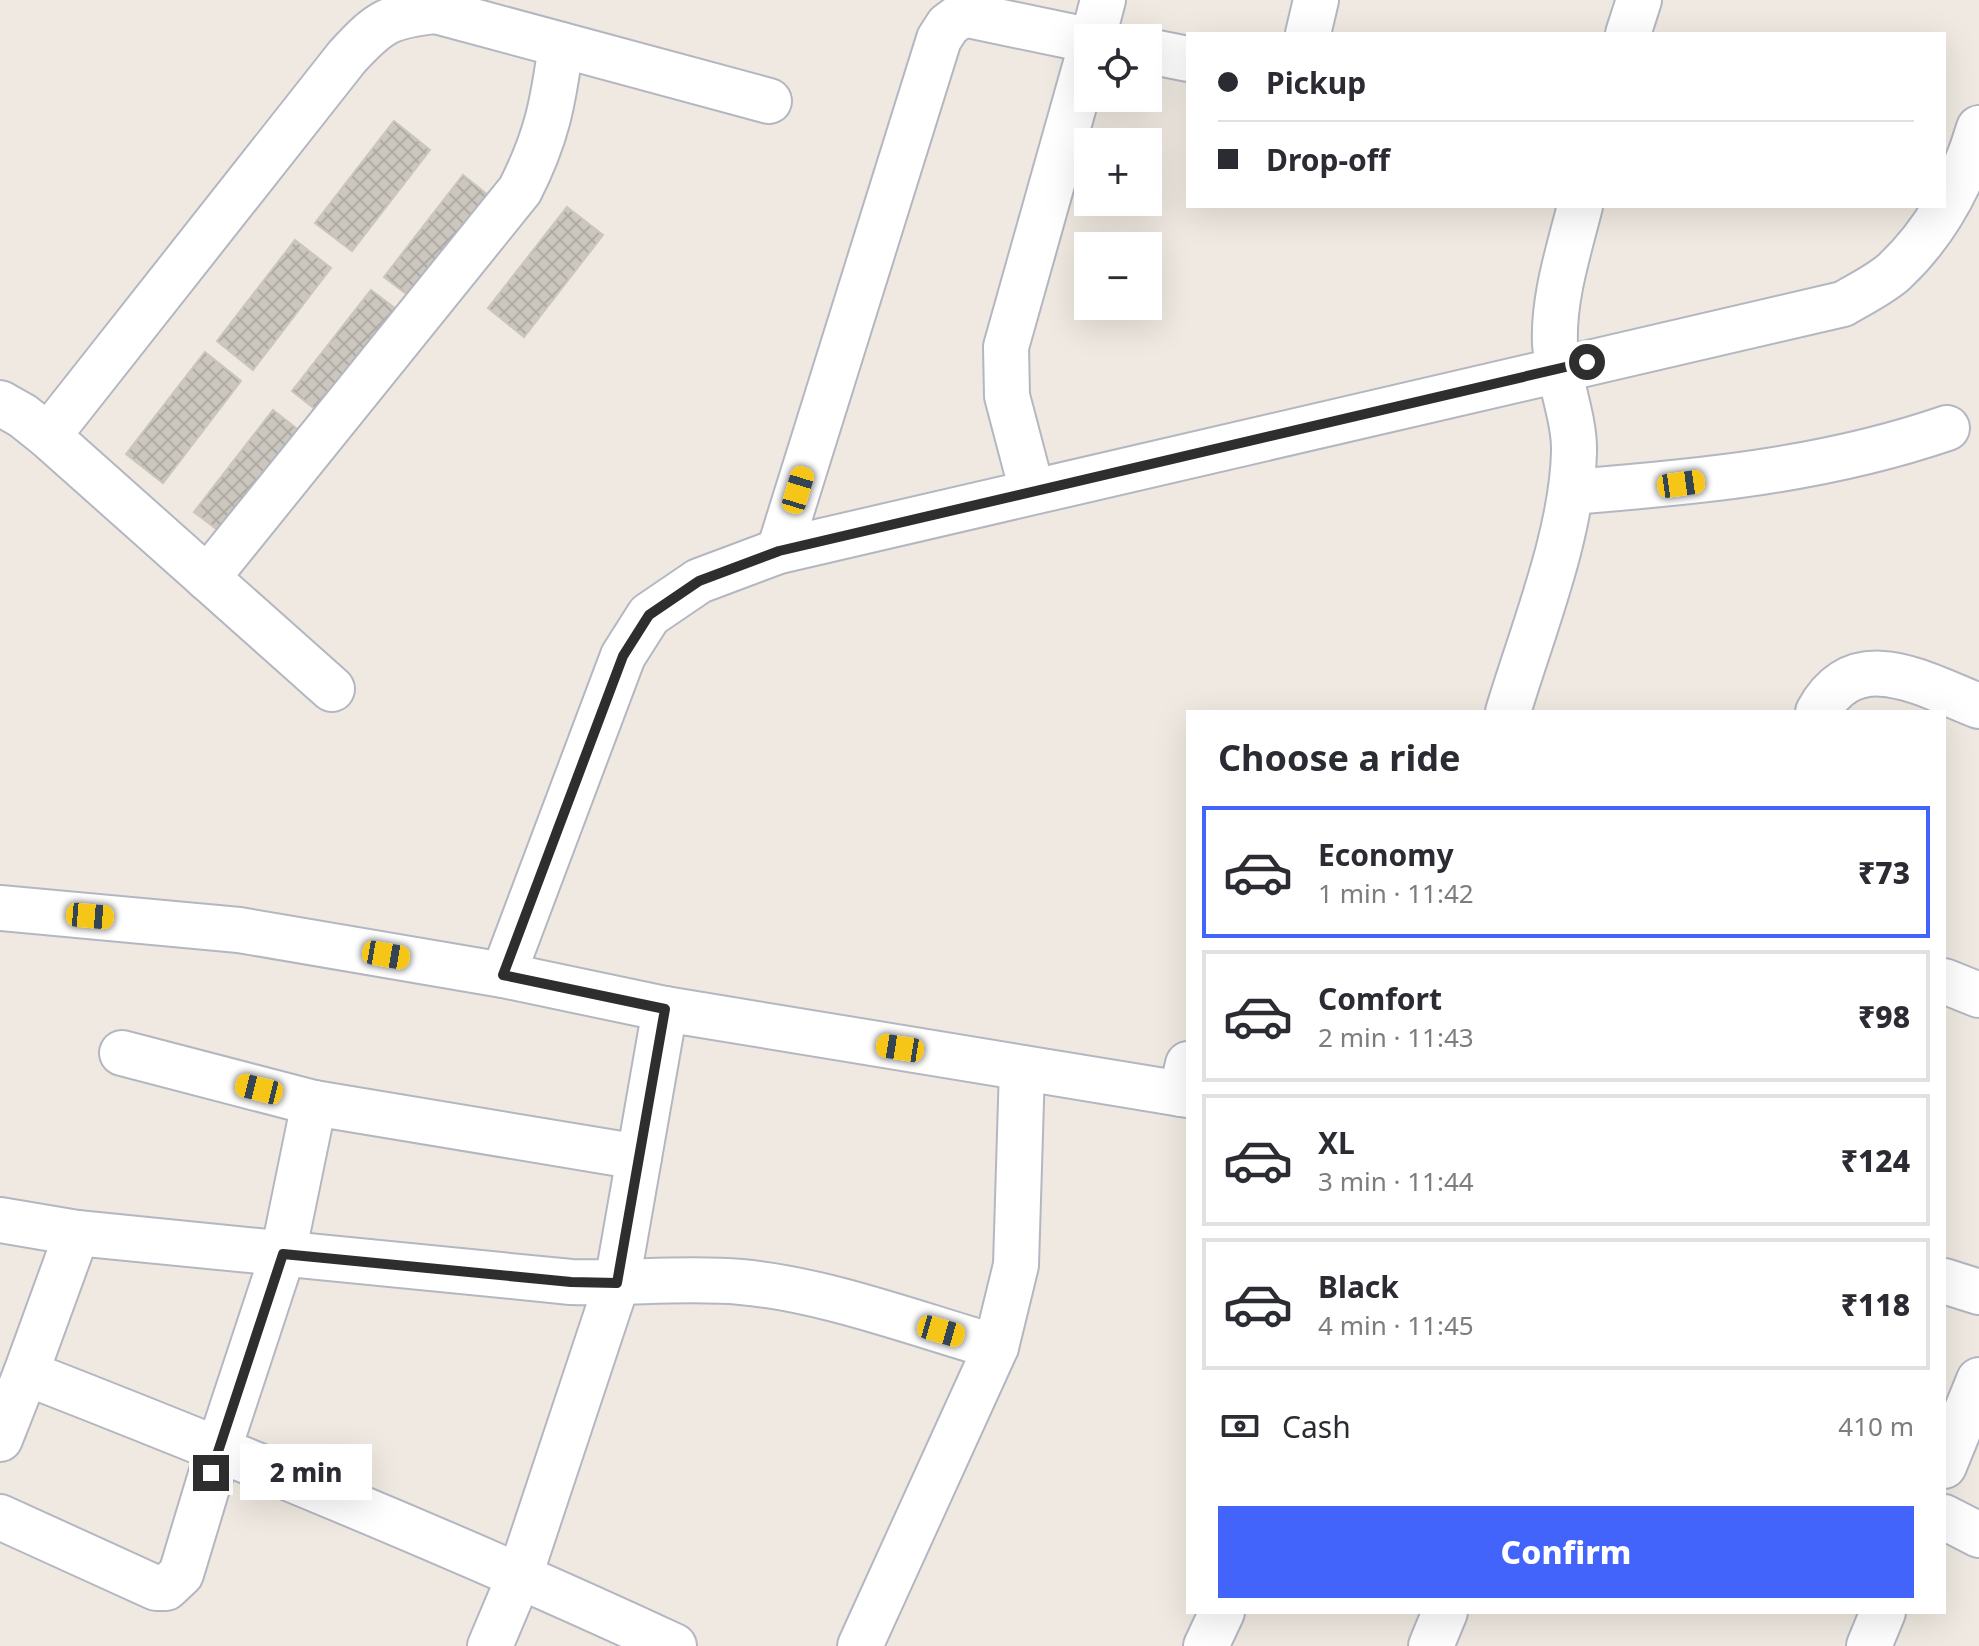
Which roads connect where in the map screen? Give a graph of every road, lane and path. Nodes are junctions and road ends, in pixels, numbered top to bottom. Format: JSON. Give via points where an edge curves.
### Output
{"nodes":[{"id":1,"x":1103,"y":0,"type":"edge"},
{"id":2,"x":1316,"y":0,"type":"edge"},
{"id":3,"x":1639,"y":0,"type":"edge"},
{"id":4,"x":1095,"y":24,"type":"edge"},
{"id":5,"x":1308,"y":32,"type":"edge"},
{"id":6,"x":1629,"y":32,"type":"edge"},
{"id":7,"x":1074,"y":36,"type":"edge"},
{"id":8,"x":561,"y":45,"type":"junction"},
{"id":9,"x":1162,"y":54,"type":"edge"},
{"id":10,"x":1186,"y":59,"type":"edge"},
{"id":11,"x":769,"y":101,"type":"dead end"},
{"id":12,"x":1074,"y":106,"type":"edge"},
{"id":13,"x":1979,"y":128,"type":"edge"},
{"id":14,"x":1946,"y":207,"type":"edge"},
{"id":15,"x":1580,"y":208,"type":"edge"},
{"id":16,"x":1946,"y":208,"type":"edge"},
{"id":17,"x":1559,"y":368,"type":"junction"},
{"id":18,"x":0,"y":403,"type":"edge"},
{"id":19,"x":1947,"y":428,"type":"dead end"},
{"id":20,"x":48,"y":436,"type":"junction"},
{"id":21,"x":1032,"y":491,"type":"junction"},
{"id":22,"x":1571,"y":492,"type":"junction"},
{"id":23,"x":779,"y":551,"type":"junction"},
{"id":24,"x":207,"y":578,"type":"junction"},
{"id":25,"x":332,"y":689,"type":"dead end"},
{"id":26,"x":1979,"y":706,"type":"edge"},
{"id":27,"x":1509,"y":710,"type":"edge"},
{"id":28,"x":1819,"y":710,"type":"edge"},
{"id":29,"x":0,"y":908,"type":"edge"},
{"id":30,"x":503,"y":975,"type":"junction"},
{"id":31,"x":1946,"y":982,"type":"edge"},
{"id":32,"x":1979,"y":995,"type":"edge"},
{"id":33,"x":665,"y":1009,"type":"junction"},
{"id":34,"x":122,"y":1053,"type":"dead end"},
{"id":35,"x":1022,"y":1068,"type":"junction"},
{"id":36,"x":1186,"y":1085,"type":"edge"},
{"id":37,"x":314,"y":1103,"type":"junction"},
{"id":38,"x":639,"y":1157,"type":"junction"},
{"id":39,"x":0,"y":1220,"type":"edge"},
{"id":40,"x":77,"y":1233,"type":"junction"},
{"id":41,"x":283,"y":1254,"type":"junction"},
{"id":42,"x":1946,"y":1282,"type":"edge"},
{"id":43,"x":617,"y":1283,"type":"junction"},
{"id":44,"x":1979,"y":1292,"type":"edge"},
{"id":45,"x":996,"y":1347,"type":"junction"},
{"id":46,"x":26,"y":1373,"type":"junction"},
{"id":47,"x":1979,"y":1380,"type":"edge"},
{"id":48,"x":0,"y":1439,"type":"edge"},
{"id":49,"x":219,"y":1448,"type":"junction"},
{"id":50,"x":1946,"y":1461,"type":"edge"},
{"id":51,"x":0,"y":1517,"type":"edge"},
{"id":52,"x":1946,"y":1518,"type":"edge"},
{"id":53,"x":1979,"y":1535,"type":"edge"},
{"id":54,"x":520,"y":1575,"type":"junction"},
{"id":55,"x":1221,"y":1614,"type":"edge"},
{"id":56,"x":1444,"y":1614,"type":"edge"},
{"id":57,"x":1882,"y":1614,"type":"edge"},
{"id":58,"x":490,"y":1646,"type":"edge"},
{"id":59,"x":674,"y":1646,"type":"edge"},
{"id":60,"x":860,"y":1646,"type":"edge"},
{"id":61,"x":1206,"y":1646,"type":"edge"},
{"id":62,"x":1431,"y":1646,"type":"edge"},
{"id":63,"x":1869,"y":1646,"type":"edge"}],
"edges":[{"from":1,"to":4,"type":"street"},
{"from":2,"to":5,"type":"street"},
{"from":3,"to":6,"type":"street"},
{"from":7,"to":23,"type":"street","via":[[963,14],[939,39]]},
{"from":8,"to":11,"type":"street"},
{"from":8,"to":20,"type":"street","via":[[436,11],[404,15],[373,29]]},
{"from":8,"to":24,"type":"street","via":[[551,114],[520,190]]},
{"from":9,"to":10,"type":"street"},
{"from":12,"to":21,"type":"street","via":[[1006,347],[1007,396]]},
{"from":13,"to":14,"type":"street"},
{"from":15,"to":17,"type":"street","via":[[1559,295]]},
{"from":16,"to":17,"type":"street","via":[[1893,273],[1843,304]]},
{"from":17,"to":21,"type":"street"},
{"from":17,"to":22,"type":"street","via":[[1575,448]]},
{"from":18,"to":20,"type":"street"},
{"from":19,"to":22,"type":"street","via":[[1890,447],[1781,470]]},
{"from":20,"to":24,"type":"street"},
{"from":21,"to":23,"type":"street"},
{"from":22,"to":27,"type":"street"},
{"from":23,"to":30,"type":"street","via":[[699,581],[649,615],[623,656]]},
{"from":24,"to":25,"type":"street"},
{"from":26,"to":28,"type":"street","via":[[1899,675],[1870,672],[1835,686]]},
{"from":29,"to":30,"type":"street","via":[[239,930]]},
{"from":30,"to":33,"type":"street"},
{"from":31,"to":32,"type":"street"},
{"from":33,"to":35,"type":"street"},
{"from":33,"to":38,"type":"street"},
{"from":34,"to":37,"type":"street"},
{"from":35,"to":36,"type":"street"},
{"from":35,"to":45,"type":"street","via":[[1016,1265]]},
{"from":37,"to":38,"type":"street"},
{"from":37,"to":41,"type":"street"},
{"from":38,"to":43,"type":"street"},
{"from":39,"to":40,"type":"street"},
{"from":40,"to":41,"type":"street"},
{"from":40,"to":46,"type":"street"},
{"from":41,"to":43,"type":"street"},
{"from":41,"to":49,"type":"street"},
{"from":42,"to":44,"type":"street"},
{"from":43,"to":45,"type":"street","via":[[742,1282],[804,1292]]},
{"from":43,"to":54,"type":"street"},
{"from":45,"to":60,"type":"street"},
{"from":46,"to":48,"type":"street"},
{"from":46,"to":49,"type":"street"},
{"from":47,"to":50,"type":"street"},
{"from":49,"to":51,"type":"street","via":[[181,1574],[166,1588]]},
{"from":49,"to":54,"type":"street"},
{"from":52,"to":53,"type":"street"},
{"from":54,"to":58,"type":"street"},
{"from":54,"to":59,"type":"street"},
{"from":55,"to":61,"type":"street"},
{"from":56,"to":62,"type":"street"},
{"from":57,"to":63,"type":"street"}]}
